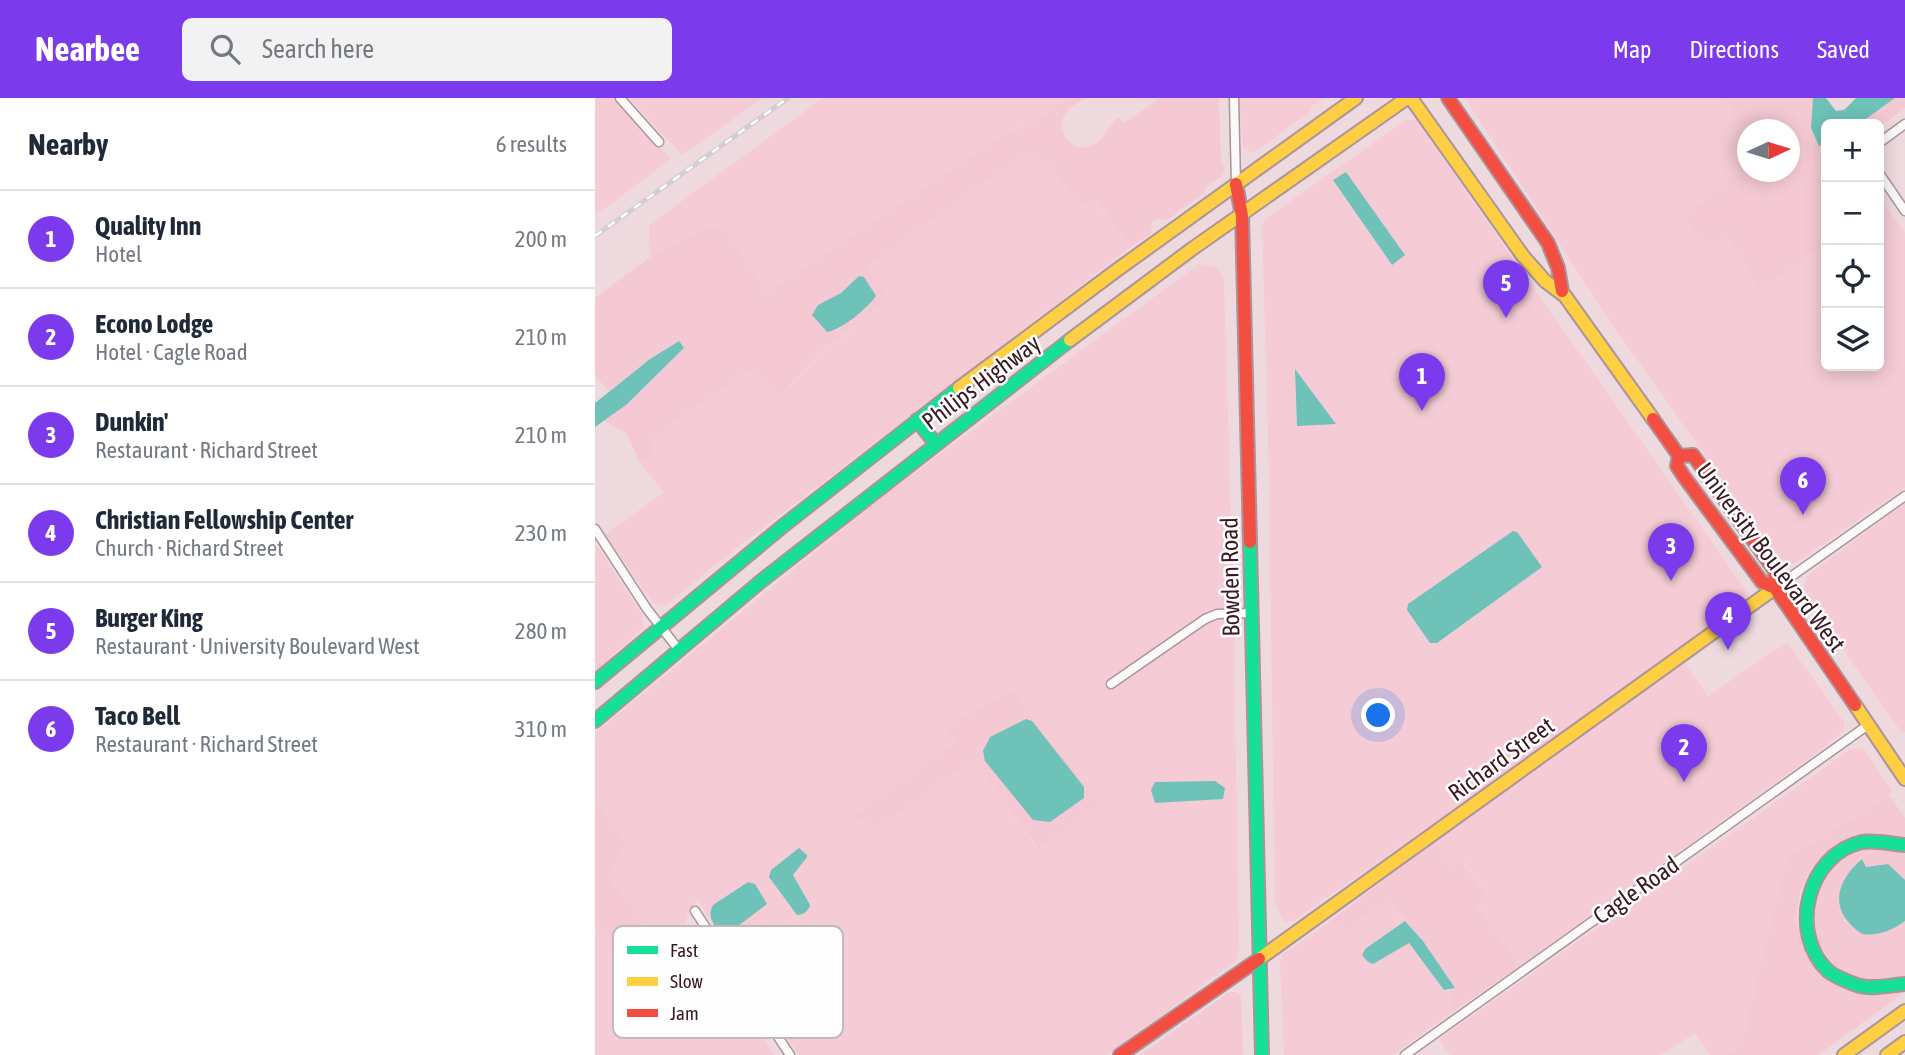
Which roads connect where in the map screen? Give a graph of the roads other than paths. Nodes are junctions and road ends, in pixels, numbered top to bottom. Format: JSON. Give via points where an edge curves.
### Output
{"nodes":[{"id":1,"x":619,"y":98,"type":"edge"},
{"id":2,"x":1234,"y":98,"type":"edge"},
{"id":3,"x":1356,"y":98,"type":"edge"},
{"id":4,"x":1409,"y":98,"type":"edge"},
{"id":5,"x":1448,"y":98,"type":"edge"},
{"id":6,"x":1905,"y":124,"type":"edge"},
{"id":7,"x":1884,"y":139,"type":"edge"},
{"id":8,"x":659,"y":142,"type":"dead end"},
{"id":9,"x":1884,"y":180,"type":"edge"},
{"id":10,"x":1236,"y":184,"type":"junction"},
{"id":11,"x":1905,"y":211,"type":"edge"},
{"id":12,"x":1242,"y":216,"type":"junction"},
{"id":13,"x":1562,"y":291,"type":"junction"},
{"id":14,"x":917,"y":420,"type":"junction"},
{"id":15,"x":935,"y":443,"type":"junction"},
{"id":16,"x":1679,"y":456,"type":"junction"},
{"id":17,"x":1905,"y":496,"type":"edge"},
{"id":18,"x":595,"y":528,"type":"edge"},
{"id":19,"x":1775,"y":588,"type":"junction"},
{"id":20,"x":1251,"y":613,"type":"junction"},
{"id":21,"x":661,"y":626,"type":"junction"},
{"id":22,"x":679,"y":650,"type":"junction"},
{"id":23,"x":595,"y":682,"type":"edge"},
{"id":24,"x":1111,"y":684,"type":"dead end"},
{"id":25,"x":595,"y":721,"type":"edge"},
{"id":26,"x":1868,"y":725,"type":"junction"},
{"id":27,"x":1905,"y":779,"type":"edge"},
{"id":28,"x":1905,"y":845,"type":"edge"},
{"id":29,"x":695,"y":911,"type":"dead end"},
{"id":30,"x":705,"y":926,"type":"edge"},
{"id":31,"x":1259,"y":958,"type":"junction"},
{"id":32,"x":1905,"y":984,"type":"edge"},
{"id":33,"x":1905,"y":1011,"type":"edge"},
{"id":34,"x":779,"y":1038,"type":"edge"},
{"id":35,"x":1905,"y":1042,"type":"edge"},
{"id":36,"x":790,"y":1055,"type":"edge"},
{"id":37,"x":1120,"y":1055,"type":"edge"},
{"id":38,"x":1262,"y":1055,"type":"edge"},
{"id":39,"x":1405,"y":1055,"type":"edge"},
{"id":40,"x":1844,"y":1055,"type":"edge"},
{"id":41,"x":1887,"y":1055,"type":"edge"}],
"edges":[{"from":1,"to":8,"type":"street"},
{"from":2,"to":10,"type":"street","name":"Bowden Road"},
{"from":3,"to":10,"type":"main road","name":"Philips Highway"},
{"from":4,"to":12,"type":"main road","name":"Philips Highway"},
{"from":4,"to":13,"type":"main road","name":"University Boulevard West","via":[[1523,256],[1545,281]]},
{"from":5,"to":13,"type":"main road","name":"University Boulevard West","via":[[1548,243]]},
{"from":6,"to":7,"type":"street"},
{"from":9,"to":11,"type":"street"},
{"from":10,"to":12,"type":"main road","name":"Bowden Road"},
{"from":10,"to":14,"type":"main road","name":"Philips Highway"},
{"from":12,"to":15,"type":"main road","name":"Philips Highway"},
{"from":12,"to":20,"type":"main road","name":"Bowden Road"},
{"from":13,"to":16,"type":"main road","name":"University Boulevard West"},
{"from":14,"to":15,"type":"main road"},
{"from":14,"to":21,"type":"main road","name":"Philips Highway"},
{"from":15,"to":22,"type":"main road","name":"Philips Highway"},
{"from":16,"to":19,"type":"main road","name":"University Boulevard West","via":[[1681,472],[1762,582]]},
{"from":16,"to":19,"type":"main road","via":[[1693,455],[1775,571]]},
{"from":17,"to":19,"type":"street","name":"Richard Street"},
{"from":18,"to":21,"type":"street"},
{"from":19,"to":26,"type":"main road","name":"University Boulevard West"},
{"from":19,"to":31,"type":"main road","name":"Richard Street"},
{"from":20,"to":24,"type":"street","via":[[1205,619]]},
{"from":20,"to":31,"type":"main road","name":"Bowden Road"},
{"from":21,"to":22,"type":"street"},
{"from":21,"to":23,"type":"main road","name":"Philips Highway"},
{"from":22,"to":25,"type":"main road","name":"Philips Highway"},
{"from":26,"to":27,"type":"main road","name":"University Boulevard West"},
{"from":26,"to":39,"type":"street","name":"Cagle Road"},
{"from":28,"to":32,"type":"main road","via":[[1871,841],[1836,853],[1812,881],[1804,919],[1816,958],[1841,981],[1868,989]]},
{"from":29,"to":30,"type":"street"},
{"from":31,"to":37,"type":"main road","name":"Richard Street"},
{"from":31,"to":38,"type":"main road","name":"Bowden Road"},
{"from":33,"to":40,"type":"main road"},
{"from":34,"to":36,"type":"street"},
{"from":35,"to":41,"type":"main road"}]}
